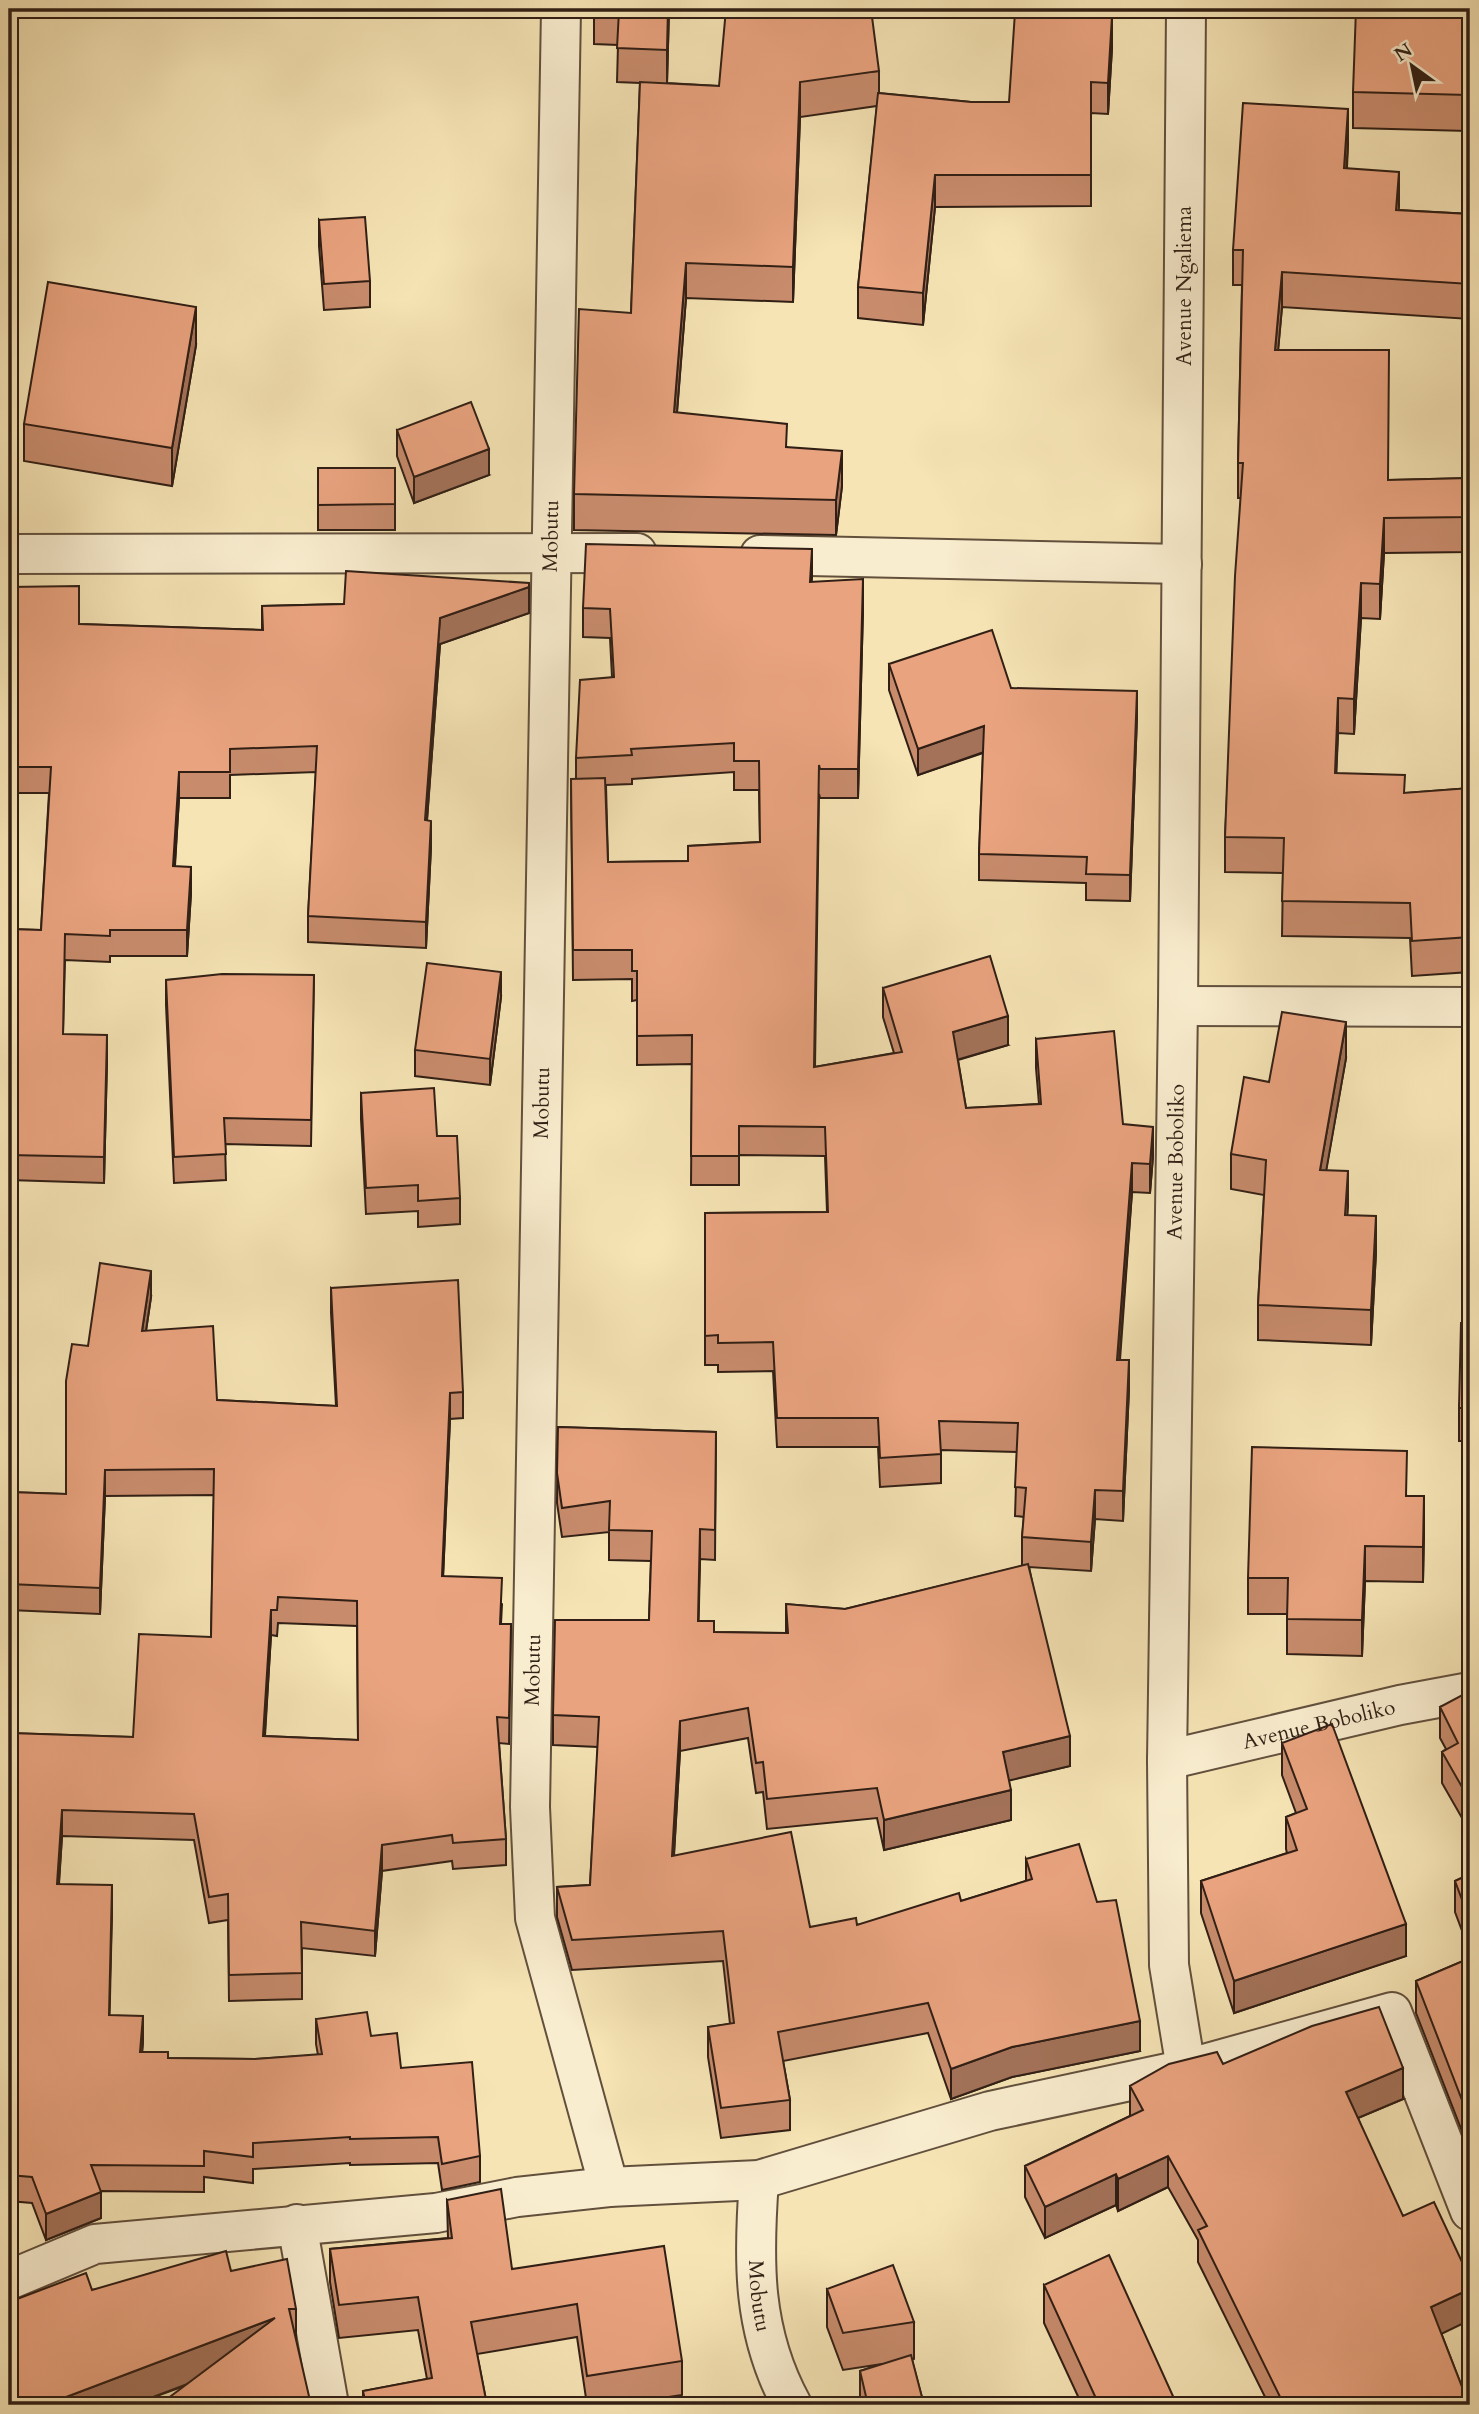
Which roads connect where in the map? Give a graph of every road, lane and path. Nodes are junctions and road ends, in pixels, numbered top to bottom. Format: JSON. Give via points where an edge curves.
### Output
{"nodes":[{"id":1,"x":561,"y":9,"type":"edge"},
{"id":2,"x":1186,"y":9,"type":"edge"},
{"id":3,"x":551,"y":551,"type":"junction"},
{"id":4,"x":9,"y":554,"type":"edge"},
{"id":5,"x":674,"y":554,"type":"edge"},
{"id":6,"x":729,"y":555,"type":"edge"},
{"id":7,"x":1182,"y":564,"type":"junction"},
{"id":8,"x":1178,"y":1006,"type":"junction"},
{"id":9,"x":1470,"y":1007,"type":"edge"},
{"id":10,"x":1470,"y":1692,"type":"edge"},
{"id":11,"x":1167,"y":1760,"type":"junction"},
{"id":12,"x":1186,"y":2069,"type":"junction"},
{"id":13,"x":759,"y":2180,"type":"junction"},
{"id":14,"x":609,"y":2187,"type":"junction"},
{"id":15,"x":1470,"y":2211,"type":"edge"},
{"id":16,"x":298,"y":2224,"type":"junction"},
{"id":17,"x":9,"y":2280,"type":"edge"},
{"id":18,"x":329,"y":2405,"type":"edge"},
{"id":19,"x":792,"y":2405,"type":"edge"}],
"edges":[{"from":1,"to":3,"type":"street","name":"Mobutu"},
{"from":2,"to":7,"type":"street","name":"Avenue Ngaliema"},
{"from":3,"to":4,"type":"street"},
{"from":3,"to":5,"type":"street"},
{"from":3,"to":14,"type":"street","name":"Mobutu","via":[[530,1807],[535,1918]]},
{"from":6,"to":7,"type":"street"},
{"from":7,"to":8,"type":"street","name":"Avenue Boboliko"},
{"from":8,"to":9,"type":"street"},
{"from":8,"to":11,"type":"street","name":"Avenue Boboliko"},
{"from":10,"to":11,"type":"street","name":"Avenue Boboliko"},
{"from":11,"to":12,"type":"street","name":"Avenue Boboliko","via":[[1169,1965]]},
{"from":12,"to":13,"type":"street","via":[[990,2111]]},
{"from":12,"to":15,"type":"street","via":[[1392,2012]]},
{"from":13,"to":14,"type":"street"},
{"from":13,"to":19,"type":"street","name":"Mobutu","via":[[754,2257],[763,2324],[777,2377]]},
{"from":14,"to":16,"type":"street","via":[[517,2197],[436,2213]]},
{"from":16,"to":17,"type":"street","via":[[95,2244]]},
{"from":16,"to":18,"type":"street"}]}
